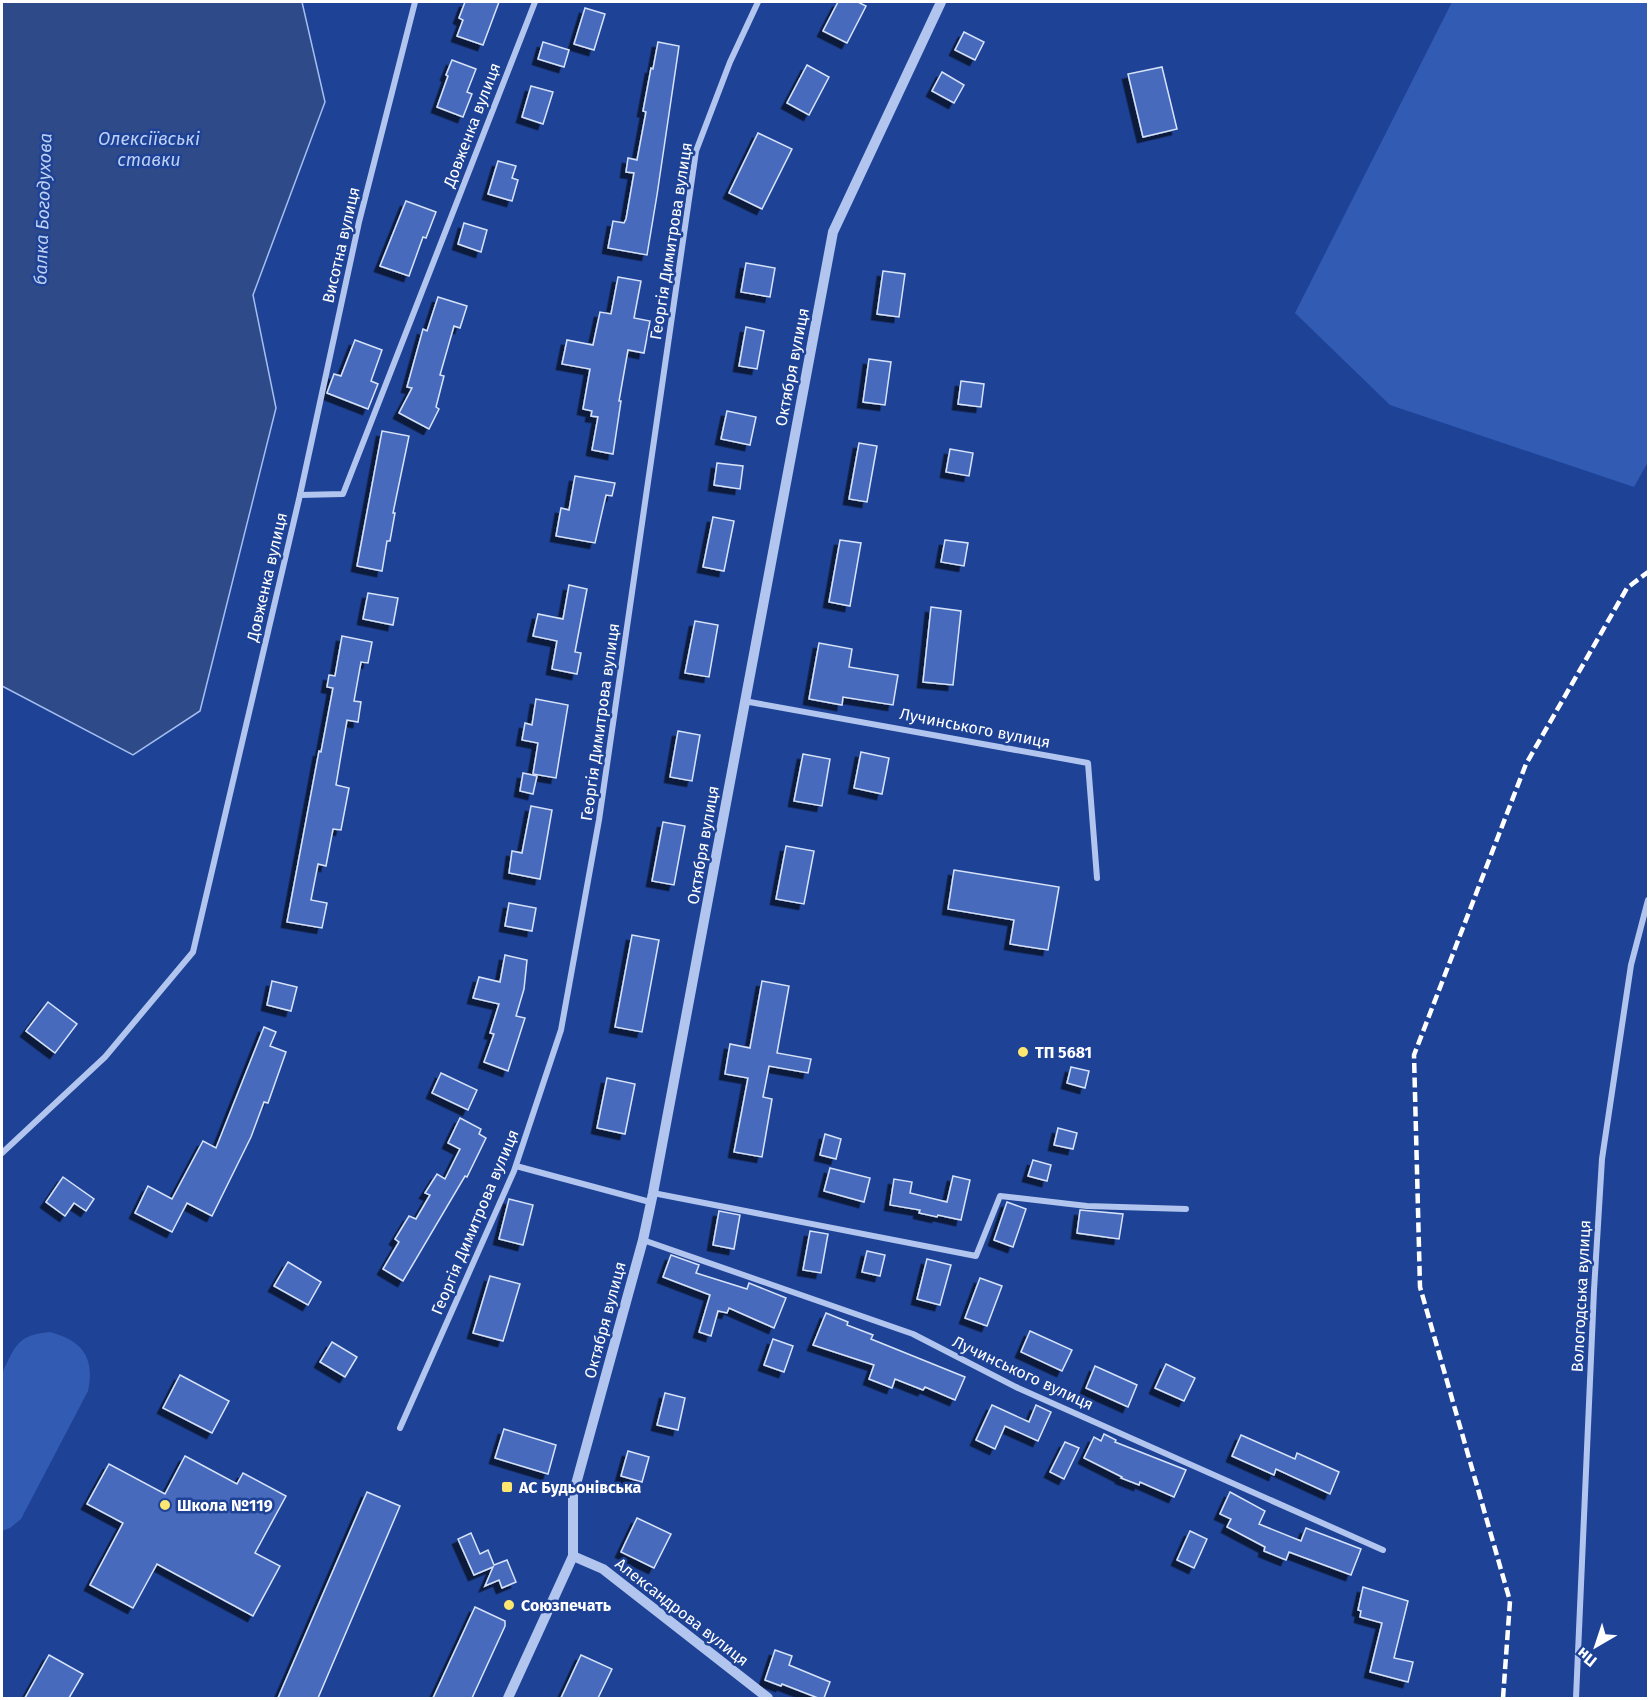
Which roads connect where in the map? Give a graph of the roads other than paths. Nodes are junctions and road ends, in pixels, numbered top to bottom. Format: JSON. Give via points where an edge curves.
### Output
{"nodes":[{"id":1,"x":415,"y":2,"type":"edge"},
{"id":2,"x":535,"y":2,"type":"edge"},
{"id":3,"x":758,"y":2,"type":"edge"},
{"id":4,"x":941,"y":2,"type":"edge"},
{"id":5,"x":300,"y":495,"type":"junction"},
{"id":6,"x":744,"y":701,"type":"junction"},
{"id":7,"x":1097,"y":878,"type":"dead end"},
{"id":8,"x":1648,"y":900,"type":"edge"},
{"id":9,"x":2,"y":1153,"type":"edge"},
{"id":10,"x":516,"y":1166,"type":"junction"},
{"id":11,"x":652,"y":1198,"type":"junction"},
{"id":12,"x":1186,"y":1209,"type":"dead end"},
{"id":13,"x":643,"y":1240,"type":"junction"},
{"id":14,"x":400,"y":1428,"type":"dead end"},
{"id":15,"x":1383,"y":1551,"type":"dead end"},
{"id":16,"x":573,"y":1556,"type":"junction"},
{"id":17,"x":508,"y":1698,"type":"edge"},
{"id":18,"x":768,"y":1698,"type":"edge"},
{"id":19,"x":1576,"y":1698,"type":"edge"}],
"edges":[{"from":1,"to":5,"type":"street","name":"Висотна вулиця","via":[[359,222]]},
{"from":2,"to":5,"type":"street","name":"Довженка вулиця","via":[[343,495]]},
{"from":3,"to":10,"type":"street","name":"Георгія Димитрова вулиця","via":[[696,151],[599,820],[561,1030]]},
{"from":4,"to":6,"type":"street","name":"Октября вулиця","via":[[833,232]]},
{"from":5,"to":9,"type":"street","name":"Довженка вулиця","via":[[193,952],[105,1057]]},
{"from":6,"to":7,"type":"street","name":"Лучинського вулиця","via":[[1088,763]]},
{"from":6,"to":11,"type":"street","name":"Октября вулиця"},
{"from":8,"to":19,"type":"street","name":"Вологодська вулиця","via":[[1631,965],[1602,1159]]},
{"from":10,"to":11,"type":"street"},
{"from":10,"to":14,"type":"street","name":"Георгія Димитрова вулиця"},
{"from":11,"to":12,"type":"street","via":[[976,1256],[1000,1196],[1087,1206]]},
{"from":11,"to":13,"type":"street","name":"Октября вулиця"},
{"from":13,"to":15,"type":"street","name":"Лучинського вулиця","via":[[913,1335],[1017,1388]]},
{"from":13,"to":16,"type":"street","name":"Октября вулиця","via":[[573,1495]]},
{"from":16,"to":17,"type":"street","name":"Октября вулиця"},
{"from":16,"to":18,"type":"street","name":"Александрова вулиця","via":[[603,1569]]}]}
